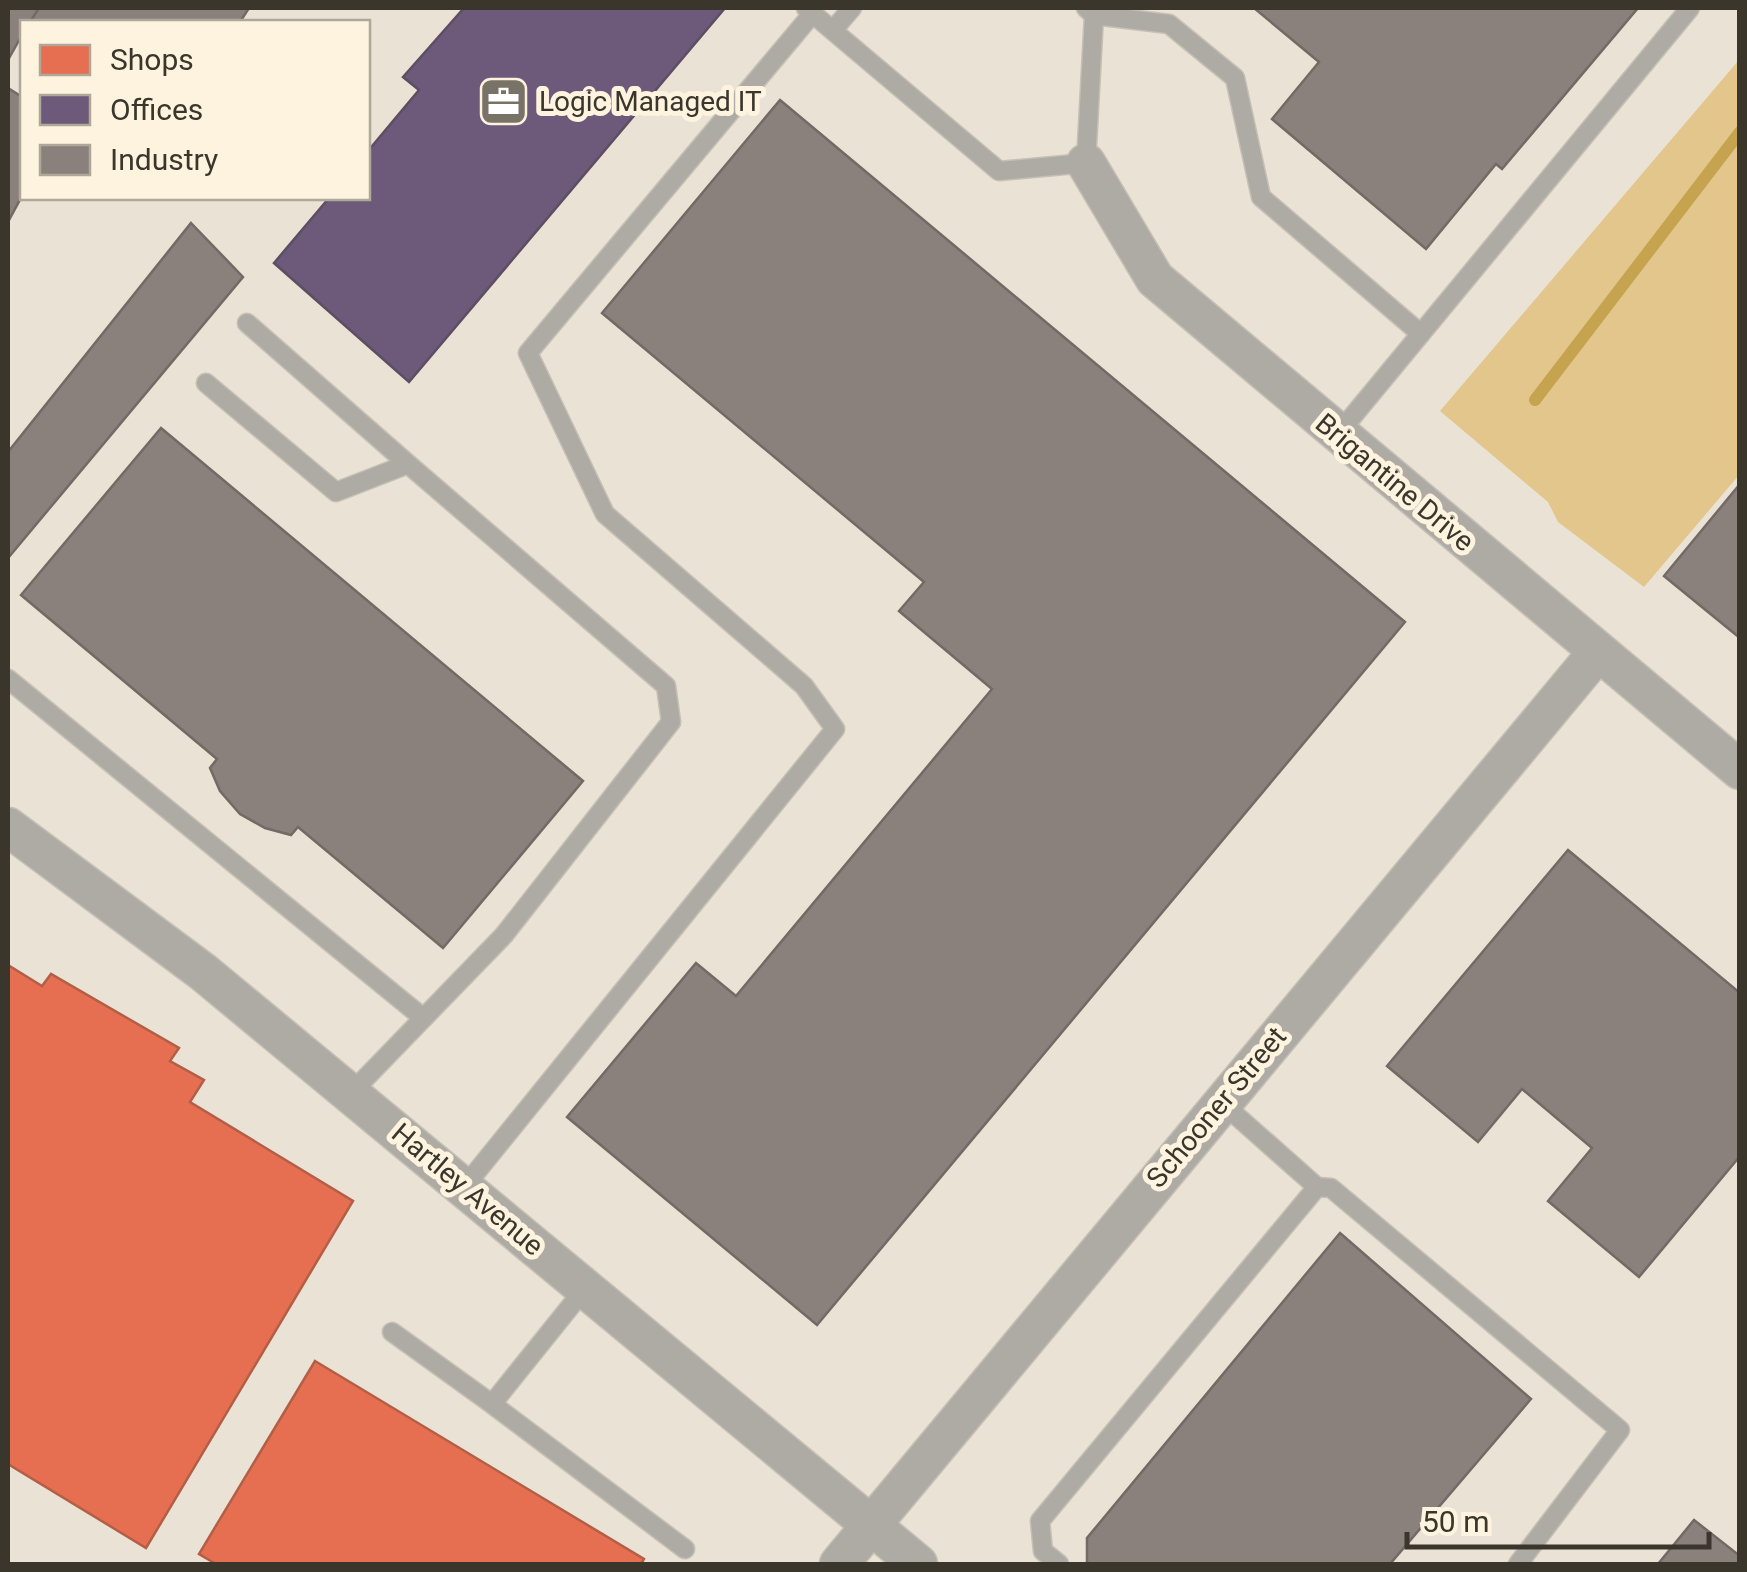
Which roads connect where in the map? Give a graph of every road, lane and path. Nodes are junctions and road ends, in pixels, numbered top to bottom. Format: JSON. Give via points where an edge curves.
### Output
{"nodes":[{"id":1,"x":852,"y":8,"type":"edge"},
{"id":2,"x":1690,"y":8,"type":"edge"},
{"id":3,"x":809,"y":10,"type":"edge"},
{"id":4,"x":1090,"y":11,"type":"edge"},
{"id":5,"x":832,"y":30,"type":"junction"},
{"id":6,"x":1086,"y":163,"type":"junction"},
{"id":7,"x":247,"y":322,"type":"dead end"},
{"id":8,"x":1421,"y":334,"type":"junction"},
{"id":9,"x":206,"y":383,"type":"dead end"},
{"id":10,"x":1338,"y":434,"type":"junction"},
{"id":11,"x":408,"y":464,"type":"junction"},
{"id":12,"x":1597,"y":653,"type":"junction"},
{"id":13,"x":8,"y":679,"type":"edge"},
{"id":14,"x":1740,"y":770,"type":"edge"},
{"id":15,"x":8,"y":827,"type":"edge"},
{"id":16,"x":422,"y":1017,"type":"junction"},
{"id":17,"x":352,"y":1093,"type":"junction"},
{"id":18,"x":1221,"y":1102,"type":"junction"},
{"id":19,"x":465,"y":1186,"type":"junction"},
{"id":20,"x":1318,"y":1187,"type":"junction"},
{"id":21,"x":586,"y":1287,"type":"junction"},
{"id":22,"x":392,"y":1332,"type":"dead end"},
{"id":23,"x":492,"y":1404,"type":"junction"},
{"id":24,"x":871,"y":1524,"type":"junction"},
{"id":25,"x":685,"y":1549,"type":"dead end"},
{"id":26,"x":840,"y":1564,"type":"edge"},
{"id":27,"x":918,"y":1564,"type":"edge"},
{"id":28,"x":1059,"y":1564,"type":"edge"},
{"id":29,"x":1518,"y":1564,"type":"edge"}],
"edges":[{"from":1,"to":5,"type":"lane"},
{"from":2,"to":8,"type":"lane"},
{"from":3,"to":5,"type":"lane"},
{"from":3,"to":19,"type":"lane","via":[[528,352],[604,514],[804,686],[836,730]]},
{"from":4,"to":6,"type":"lane"},
{"from":4,"to":8,"type":"lane","via":[[1169,24],[1235,78],[1261,197]]},
{"from":5,"to":6,"type":"lane","via":[[999,170]]},
{"from":6,"to":10,"type":"street","name":"Brigantine Drive","via":[[1155,280]]},
{"from":7,"to":11,"type":"lane"},
{"from":8,"to":10,"type":"lane"},
{"from":9,"to":11,"type":"lane","via":[[336,492]]},
{"from":10,"to":12,"type":"street","name":"Brigantine Drive"},
{"from":11,"to":16,"type":"lane","via":[[666,686],[671,722],[504,935]]},
{"from":12,"to":14,"type":"street","name":"Brigantine Drive"},
{"from":12,"to":18,"type":"street","name":"Schooner Street"},
{"from":13,"to":16,"type":"lane"},
{"from":15,"to":17,"type":"street","name":"Hartley Avenue"},
{"from":16,"to":17,"type":"lane"},
{"from":17,"to":19,"type":"street","name":"Hartley Avenue"},
{"from":18,"to":20,"type":"lane"},
{"from":18,"to":24,"type":"street","name":"Schooner Street"},
{"from":19,"to":21,"type":"street","name":"Hartley Avenue"},
{"from":20,"to":28,"type":"lane","via":[[1040,1520],[1043,1551]]},
{"from":20,"to":29,"type":"lane","via":[[1331,1188],[1620,1430]]},
{"from":21,"to":23,"type":"lane"},
{"from":21,"to":24,"type":"street","name":"Hartley Avenue"},
{"from":22,"to":23,"type":"lane"},
{"from":23,"to":25,"type":"lane"},
{"from":24,"to":26,"type":"street","name":"Schooner Street"},
{"from":24,"to":27,"type":"street","name":"Hartley Avenue"}]}
